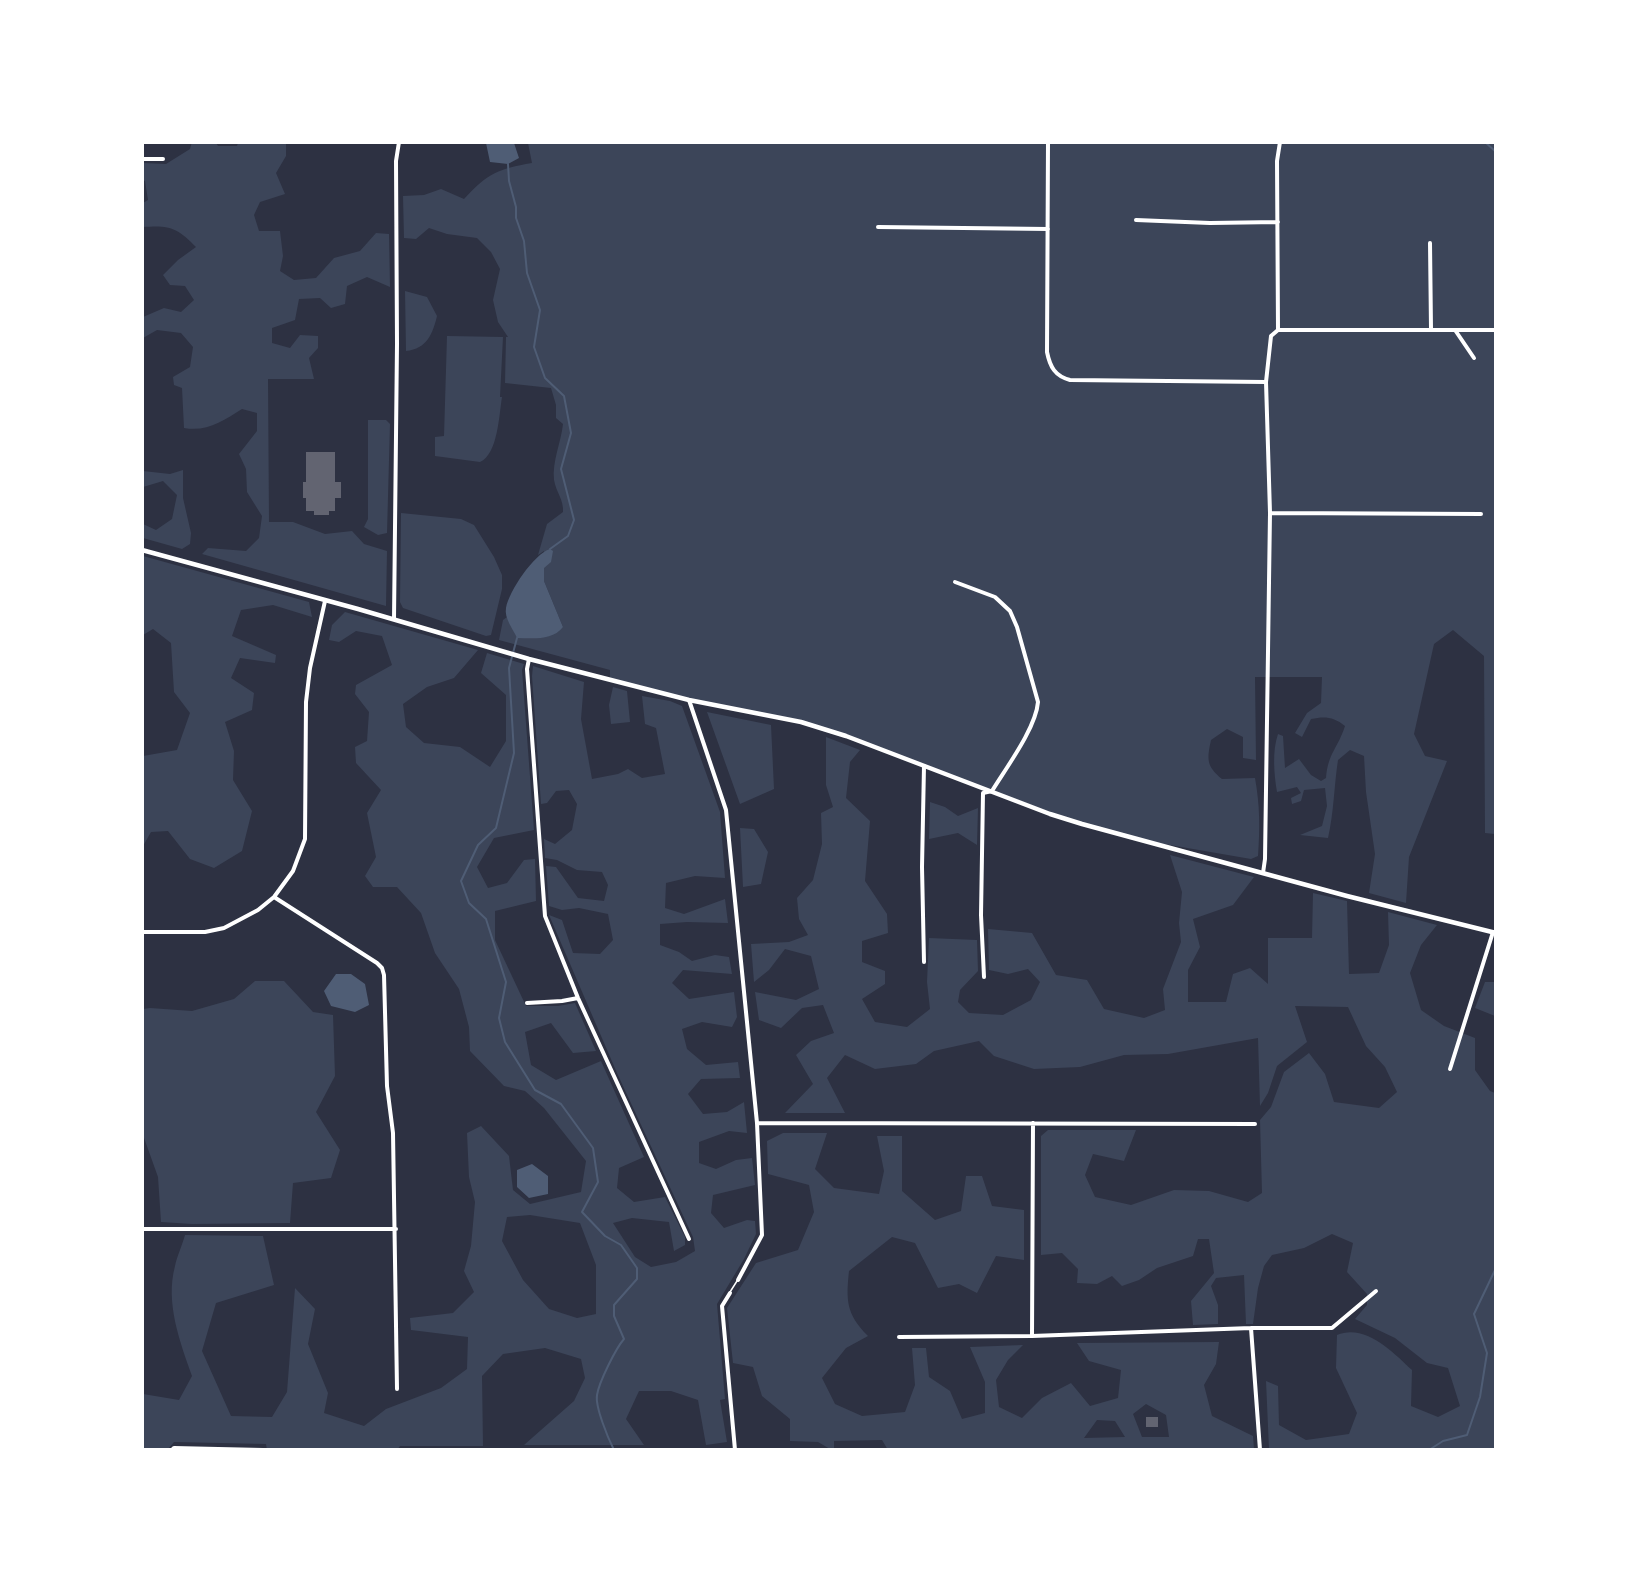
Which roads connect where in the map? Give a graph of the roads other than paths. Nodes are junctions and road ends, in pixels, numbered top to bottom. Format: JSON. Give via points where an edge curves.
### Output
{"nodes":[{"id":1,"x":399,"y":142,"type":"edge"},
{"id":2,"x":1048,"y":142,"type":"edge"},
{"id":3,"x":1280,"y":142,"type":"edge"},
{"id":4,"x":142,"y":159,"type":"edge"},
{"id":5,"x":163,"y":159,"type":"dead end"},
{"id":6,"x":1136,"y":220,"type":"dead end"},
{"id":7,"x":1278,"y":222,"type":"junction"},
{"id":8,"x":878,"y":227,"type":"dead end"},
{"id":9,"x":1048,"y":229,"type":"junction"},
{"id":10,"x":1430,"y":243,"type":"dead end"},
{"id":11,"x":1431,"y":329,"type":"junction"},
{"id":12,"x":1278,"y":330,"type":"junction"},
{"id":13,"x":1455,"y":330,"type":"junction"},
{"id":14,"x":1496,"y":330,"type":"edge"},
{"id":15,"x":1474,"y":358,"type":"dead end"},
{"id":16,"x":1266,"y":382,"type":"junction"},
{"id":17,"x":1270,"y":513,"type":"junction"},
{"id":18,"x":1481,"y":514,"type":"dead end"},
{"id":19,"x":142,"y":550,"type":"edge"},
{"id":20,"x":955,"y":582,"type":"dead end"},
{"id":21,"x":325,"y":601,"type":"junction"},
{"id":22,"x":394,"y":619,"type":"junction"},
{"id":23,"x":529,"y":659,"type":"junction"},
{"id":24,"x":688,"y":700,"type":"junction"},
{"id":25,"x":924,"y":766,"type":"junction"},
{"id":26,"x":992,"y":791,"type":"junction"},
{"id":27,"x":1263,"y":873,"type":"junction"},
{"id":28,"x":274,"y":897,"type":"junction"},
{"id":29,"x":142,"y":932,"type":"edge"},
{"id":30,"x":1494,"y":933,"type":"edge"},
{"id":31,"x":924,"y":963,"type":"dead end"},
{"id":32,"x":984,"y":977,"type":"dead end"},
{"id":33,"x":578,"y":998,"type":"junction"},
{"id":34,"x":527,"y":1003,"type":"dead end"},
{"id":35,"x":1450,"y":1070,"type":"dead end"},
{"id":36,"x":757,"y":1123,"type":"junction"},
{"id":37,"x":1033,"y":1123,"type":"junction"},
{"id":38,"x":1255,"y":1124,"type":"dead end"},
{"id":39,"x":142,"y":1229,"type":"edge"},
{"id":40,"x":396,"y":1229,"type":"junction"},
{"id":41,"x":689,"y":1239,"type":"dead end"},
{"id":42,"x":738,"y":1280,"type":"joint"},
{"id":43,"x":1376,"y":1291,"type":"dead end"},
{"id":44,"x":730,"y":1293,"type":"joint"},
{"id":45,"x":1251,"y":1328,"type":"junction"},
{"id":46,"x":1032,"y":1336,"type":"junction"},
{"id":47,"x":899,"y":1337,"type":"dead end"},
{"id":48,"x":397,"y":1389,"type":"dead end"},
{"id":49,"x":172,"y":1449,"type":"edge"},
{"id":50,"x":263,"y":1449,"type":"edge"},
{"id":51,"x":527,"y":1449,"type":"edge"},
{"id":52,"x":607,"y":1449,"type":"edge"},
{"id":53,"x":634,"y":1449,"type":"edge"},
{"id":54,"x":661,"y":1449,"type":"edge"},
{"id":55,"x":735,"y":1449,"type":"edge"},
{"id":56,"x":771,"y":1449,"type":"edge"},
{"id":57,"x":808,"y":1449,"type":"edge"},
{"id":58,"x":1260,"y":1449,"type":"edge"}],
"edges":[{"from":1,"to":22,"type":"street"},
{"from":2,"to":9,"type":"street"},
{"from":3,"to":7,"type":"street"},
{"from":4,"to":5,"type":"street"},
{"from":6,"to":7,"type":"street"},
{"from":7,"to":12,"type":"street"},
{"from":8,"to":9,"type":"street"},
{"from":9,"to":16,"type":"street","via":[[1047,341],[1049,362],[1061,378]]},
{"from":10,"to":11,"type":"street"},
{"from":11,"to":12,"type":"street"},
{"from":11,"to":13,"type":"street"},
{"from":12,"to":16,"type":"street","via":[[1271,336]]},
{"from":13,"to":14,"type":"street"},
{"from":13,"to":15,"type":"street"},
{"from":16,"to":17,"type":"street"},
{"from":17,"to":18,"type":"street"},
{"from":17,"to":27,"type":"street"},
{"from":19,"to":21,"type":"street"},
{"from":20,"to":26,"type":"street","via":[[995,597],[1010,611],[1038,702],[1031,726]]},
{"from":21,"to":22,"type":"street"},
{"from":21,"to":28,"type":"street","via":[[306,702],[304,839],[293,871]]},
{"from":22,"to":23,"type":"street"},
{"from":23,"to":24,"type":"street"},
{"from":23,"to":33,"type":"street","via":[[545,916]]},
{"from":24,"to":25,"type":"street","via":[[801,722]]},
{"from":24,"to":36,"type":"street","via":[[726,810]]},
{"from":25,"to":26,"type":"street"},
{"from":25,"to":31,"type":"street"},
{"from":26,"to":27,"type":"street","via":[[1082,824]]},
{"from":26,"to":32,"type":"street","via":[[983,792],[982,801]]},
{"from":27,"to":30,"type":"street"},
{"from":28,"to":29,"type":"street","via":[[224,928],[205,932]]},
{"from":28,"to":40,"type":"street","via":[[382,968]]},
{"from":30,"to":35,"type":"street"},
{"from":33,"to":34,"type":"street"},
{"from":33,"to":41,"type":"street"},
{"from":36,"to":37,"type":"street"},
{"from":36,"to":42,"type":"street","via":[[762,1235]]},
{"from":37,"to":38,"type":"street"},
{"from":37,"to":46,"type":"street"},
{"from":39,"to":40,"type":"street"},
{"from":40,"to":48,"type":"street"},
{"from":42,"to":44,"type":"lane"},
{"from":43,"to":45,"type":"street","via":[[1332,1328]]},
{"from":44,"to":55,"type":"street","via":[[722,1306]]},
{"from":45,"to":46,"type":"street"},
{"from":45,"to":58,"type":"street"},
{"from":46,"to":47,"type":"street"},
{"from":49,"to":50,"type":"street"},
{"from":51,"to":52,"type":"street"},
{"from":52,"to":53,"type":"street"},
{"from":53,"to":54,"type":"street"},
{"from":56,"to":57,"type":"street"}]}
